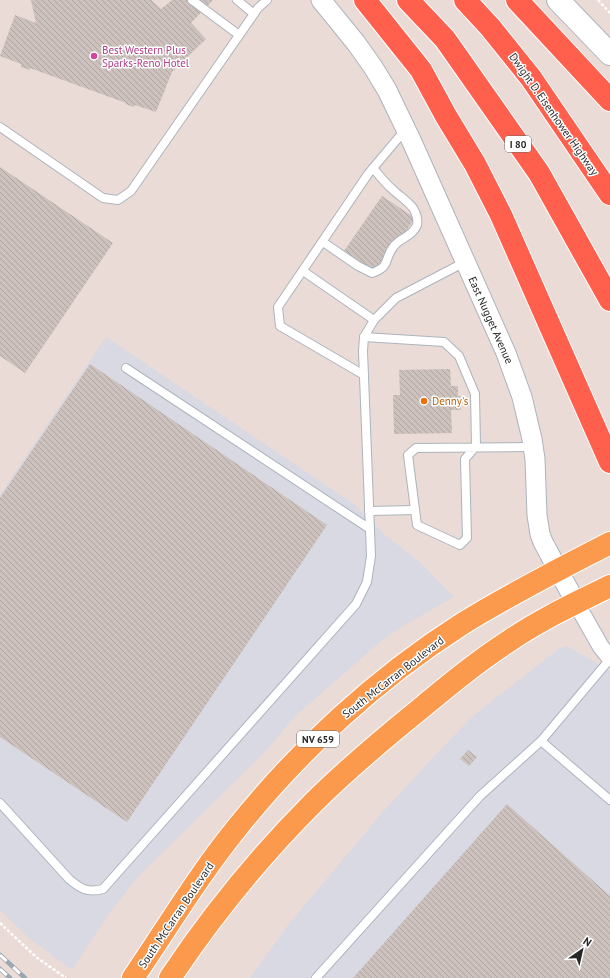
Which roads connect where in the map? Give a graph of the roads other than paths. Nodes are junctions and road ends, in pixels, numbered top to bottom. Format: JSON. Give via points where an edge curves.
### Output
{"nodes":[{"id":1,"x":192,"y":0,"type":"edge"},
{"id":2,"x":237,"y":0,"type":"edge"},
{"id":3,"x":267,"y":0,"type":"edge"},
{"id":4,"x":322,"y":0,"type":"edge"},
{"id":5,"x":365,"y":0,"type":"edge"},
{"id":6,"x":408,"y":0,"type":"edge"},
{"id":7,"x":465,"y":0,"type":"edge"},
{"id":8,"x":517,"y":0,"type":"edge"},
{"id":9,"x":558,"y":0,"type":"edge"},
{"id":10,"x":254,"y":14,"type":"junction"},
{"id":11,"x":239,"y":35,"type":"junction"},
{"id":12,"x":610,"y":54,"type":"edge"},
{"id":13,"x":610,"y":100,"type":"edge"},
{"id":14,"x":0,"y":127,"type":"edge"},
{"id":15,"x":406,"y":129,"type":"junction"},
{"id":16,"x":373,"y":168,"type":"junction"},
{"id":17,"x":610,"y":194,"type":"edge"},
{"id":18,"x":322,"y":242,"type":"junction"},
{"id":19,"x":465,"y":262,"type":"junction"},
{"id":20,"x":303,"y":271,"type":"junction"},
{"id":21,"x":610,"y":300,"type":"edge"},
{"id":22,"x":374,"y":320,"type":"junction"},
{"id":23,"x":364,"y":337,"type":"junction"},
{"id":24,"x":126,"y":368,"type":"dead end"},
{"id":25,"x":364,"y":375,"type":"junction"},
{"id":26,"x":476,"y":446,"type":"junction"},
{"id":27,"x":533,"y":447,"type":"junction"},
{"id":28,"x":610,"y":462,"type":"edge"},
{"id":29,"x":415,"y":510,"type":"junction"},
{"id":30,"x":369,"y":511,"type":"junction"},
{"id":31,"x":370,"y":529,"type":"junction"},
{"id":32,"x":610,"y":543,"type":"edge"},
{"id":33,"x":558,"y":570,"type":"junction"},
{"id":34,"x":610,"y":586,"type":"edge"},
{"id":35,"x":576,"y":603,"type":"junction"},
{"id":36,"x":610,"y":659,"type":"edge"},
{"id":37,"x":541,"y":741,"type":"junction"},
{"id":38,"x":610,"y":800,"type":"edge"},
{"id":39,"x":0,"y":803,"type":"edge"},
{"id":40,"x":136,"y":974,"type":"edge"},
{"id":41,"x":170,"y":978,"type":"edge"},
{"id":42,"x":316,"y":978,"type":"edge"}],
"edges":[{"from":1,"to":11,"type":"lane"},
{"from":2,"to":10,"type":"lane"},
{"from":3,"to":10,"type":"lane"},
{"from":4,"to":15,"type":"street","name":"East Nugget Avenue","via":[[373,67]]},
{"from":5,"to":28,"type":"highway","via":[[421,70],[475,164],[504,222]]},
{"from":6,"to":21,"type":"highway","number":"I 80","via":[[445,39],[539,174]]},
{"from":7,"to":17,"type":"highway","name":"Dwight D. Eisenhower Highway","via":[[531,78]]},
{"from":8,"to":13,"type":"highway"},
{"from":9,"to":12,"type":"main road"},
{"from":10,"to":11,"type":"lane"},
{"from":11,"to":14,"type":"lane","via":[[131,191],[118,200],[103,198]]},
{"from":15,"to":16,"type":"lane"},
{"from":15,"to":19,"type":"street","name":"East Nugget Avenue"},
{"from":16,"to":18,"type":"lane"},
{"from":16,"to":18,"type":"lane","via":[[412,207],[417,225],[412,232],[396,243],[382,269],[372,273]]},
{"from":18,"to":20,"type":"lane"},
{"from":19,"to":22,"type":"lane","via":[[396,298]]},
{"from":19,"to":27,"type":"street","name":"East Nugget Avenue","via":[[516,378],[528,418]]},
{"from":20,"to":22,"type":"lane"},
{"from":20,"to":25,"type":"lane","via":[[278,307],[280,326]]},
{"from":22,"to":23,"type":"lane"},
{"from":23,"to":25,"type":"lane"},
{"from":23,"to":26,"type":"lane","via":[[444,342],[459,356],[475,394]]},
{"from":24,"to":31,"type":"lane"},
{"from":25,"to":30,"type":"lane"},
{"from":26,"to":27,"type":"lane"},
{"from":26,"to":29,"type":"lane","via":[[416,448],[408,455]]},
{"from":26,"to":29,"type":"lane","via":[[465,459],[467,538],[460,545],[417,525]]},
{"from":27,"to":33,"type":"street","name":"East Nugget Avenue","via":[[540,534]]},
{"from":29,"to":30,"type":"lane"},
{"from":30,"to":31,"type":"lane"},
{"from":31,"to":39,"type":"lane","via":[[371,556],[367,582],[356,604],[103,889],[94,892],[81,889],[69,879]]},
{"from":32,"to":33,"type":"main road","name":"South McCarran Boulevard","number":"NV 659"},
{"from":33,"to":35,"type":"street","name":"East Nugget Avenue"},
{"from":33,"to":40,"type":"main road","name":"South McCarran Boulevard","number":"NV 659","via":[[510,595],[426,648],[333,725],[277,781],[236,829],[199,878]]},
{"from":34,"to":35,"type":"main road"},
{"from":35,"to":36,"type":"street","name":"East Nugget Avenue"},
{"from":35,"to":41,"type":"main road","via":[[509,641],[448,686],[351,767],[252,868]]},
{"from":36,"to":37,"type":"lane"},
{"from":37,"to":38,"type":"lane"},
{"from":37,"to":42,"type":"lane","via":[[480,796]]}]}
